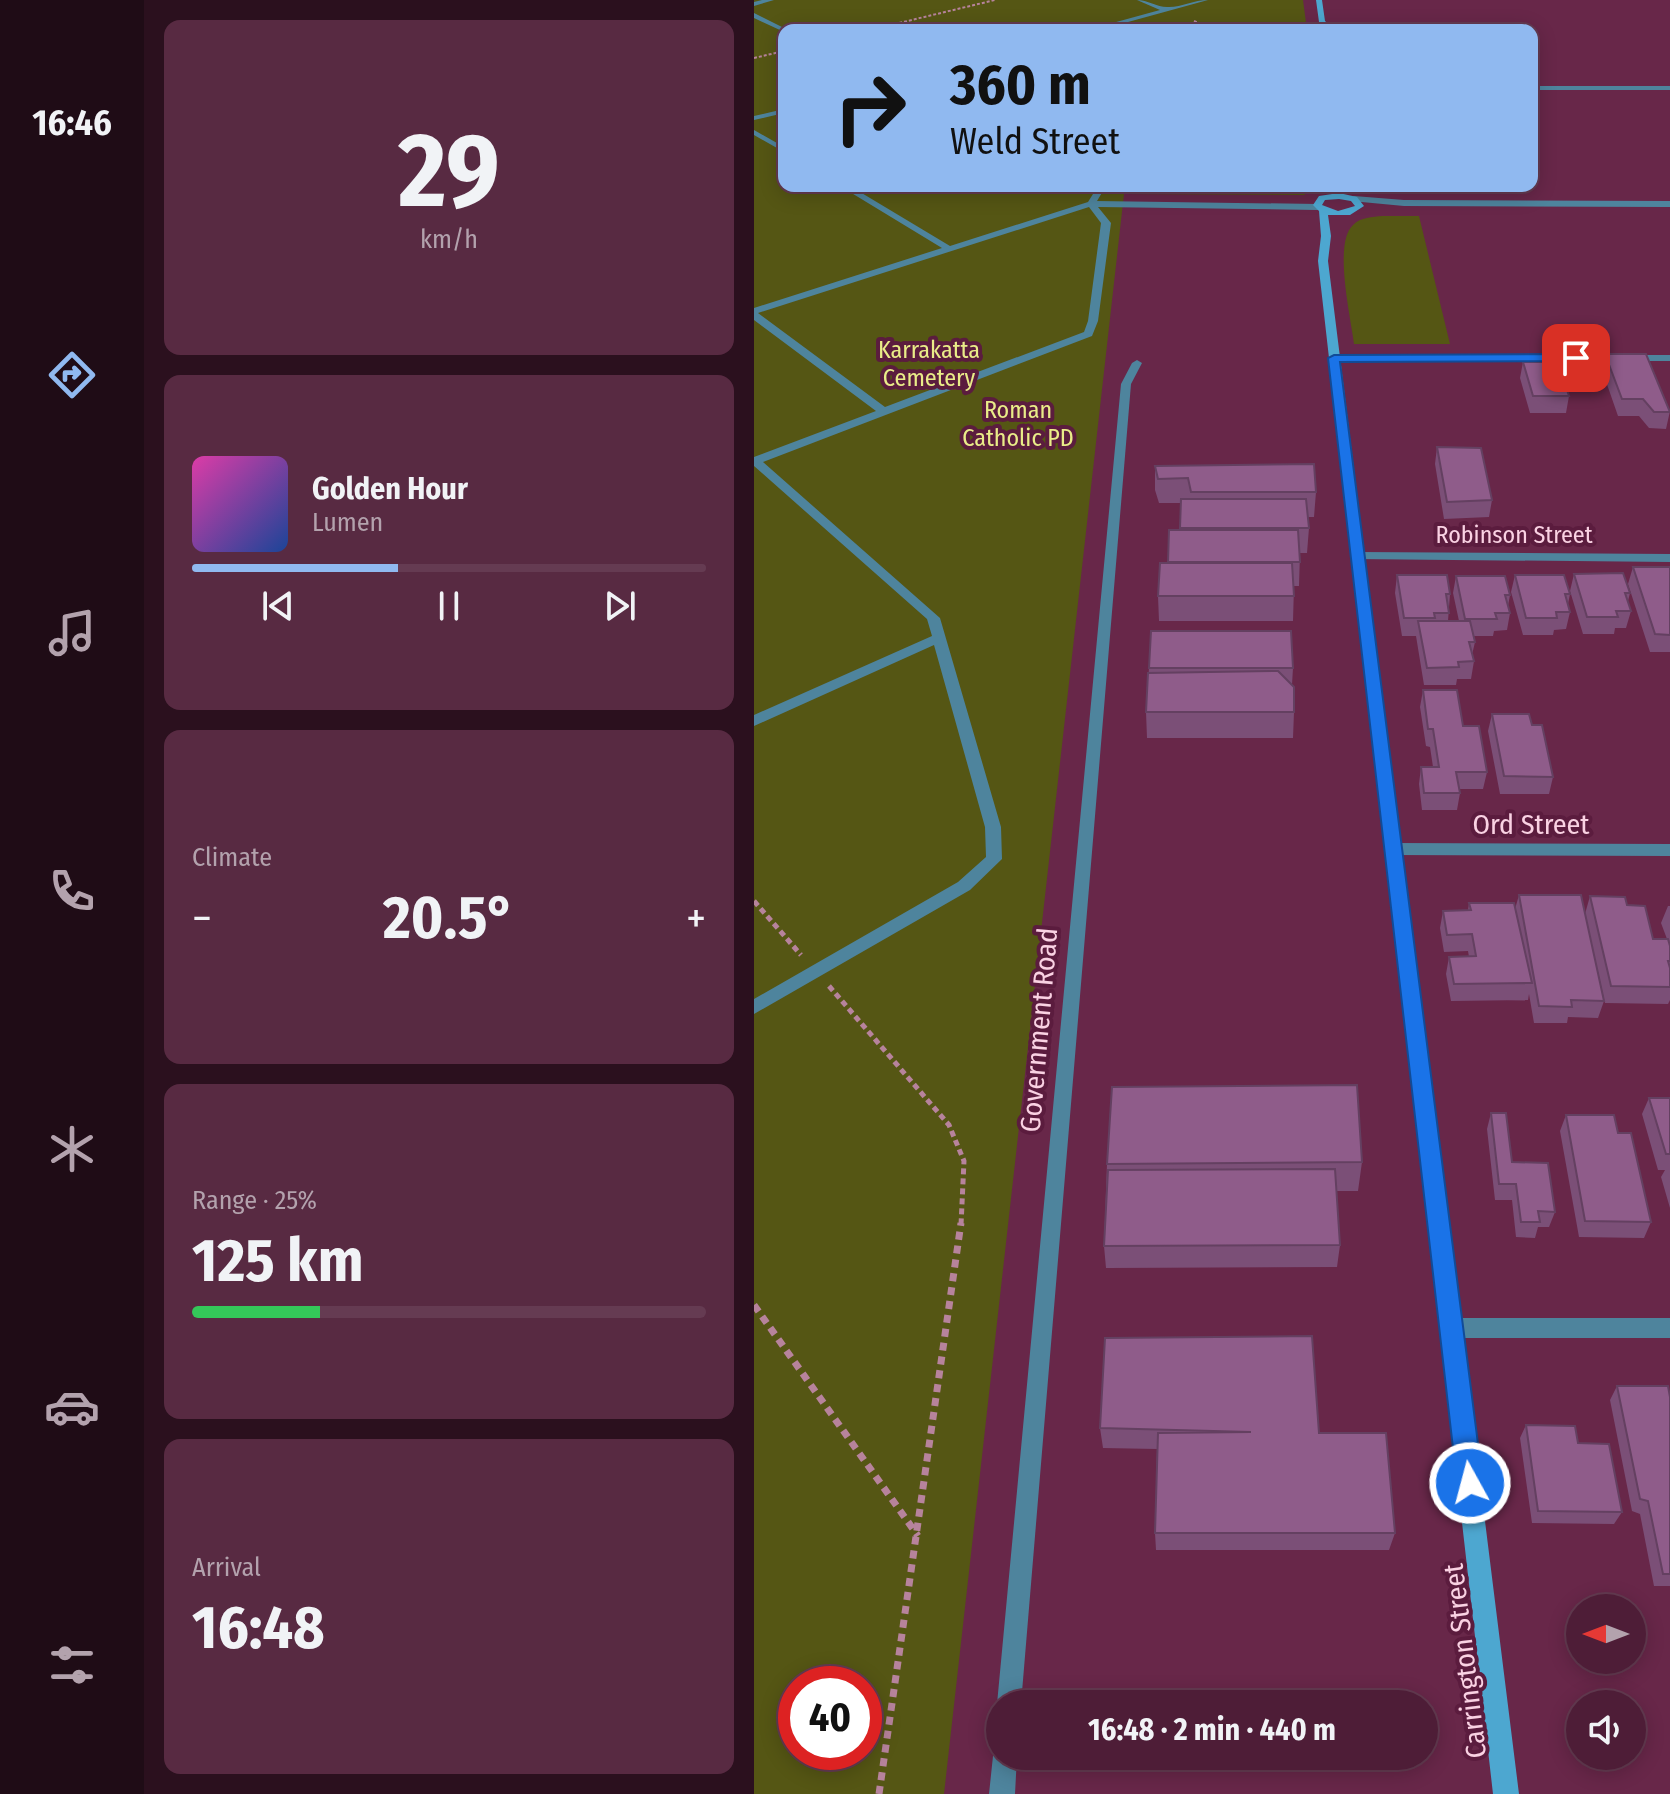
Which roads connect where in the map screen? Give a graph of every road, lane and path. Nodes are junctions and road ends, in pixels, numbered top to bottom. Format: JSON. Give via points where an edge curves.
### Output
{"nodes":[{"id":1,"x":771,"y":0,"type":"edge"},
{"id":2,"x":995,"y":0,"type":"edge"},
{"id":3,"x":1140,"y":0,"type":"edge"},
{"id":4,"x":1205,"y":0,"type":"edge"},
{"id":5,"x":1319,"y":0,"type":"edge"},
{"id":6,"x":754,"y":4,"type":"edge"},
{"id":7,"x":1166,"y":10,"type":"junction"},
{"id":8,"x":754,"y":15,"type":"edge"},
{"id":9,"x":1322,"y":22,"type":"joint"},
{"id":10,"x":895,"y":24,"type":"edge"},
{"id":11,"x":1114,"y":24,"type":"edge"},
{"id":12,"x":1324,"y":24,"type":"edge"},
{"id":13,"x":778,"y":27,"type":"edge"},
{"id":14,"x":778,"y":52,"type":"edge"},
{"id":15,"x":754,"y":58,"type":"edge"},
{"id":16,"x":1538,"y":88,"type":"edge"},
{"id":17,"x":1670,"y":88,"type":"edge"},
{"id":18,"x":778,"y":112,"type":"edge"},
{"id":19,"x":754,"y":118,"type":"edge"},
{"id":20,"x":754,"y":132,"type":"edge"},
{"id":21,"x":778,"y":146,"type":"edge"},
{"id":22,"x":854,"y":192,"type":"edge"},
{"id":23,"x":1098,"y":192,"type":"edge"},
{"id":24,"x":1338,"y":192,"type":"edge"},
{"id":25,"x":1347,"y":192,"type":"edge"},
{"id":26,"x":1334,"y":196,"type":"junction"},
{"id":27,"x":1354,"y":202,"type":"junction"},
{"id":28,"x":1091,"y":204,"type":"junction"},
{"id":29,"x":1670,"y":204,"type":"edge"},
{"id":30,"x":1320,"y":206,"type":"junction"},
{"id":31,"x":1344,"y":213,"type":"junction"},
{"id":32,"x":1326,"y":236,"type":"junction"},
{"id":33,"x":949,"y":249,"type":"junction"},
{"id":34,"x":754,"y":313,"type":"edge"},
{"id":35,"x":1334,"y":358,"type":"junction"},
{"id":36,"x":1670,"y":358,"type":"edge"},
{"id":37,"x":1137,"y":363,"type":"dead end"},
{"id":38,"x":884,"y":412,"type":"junction"},
{"id":39,"x":754,"y":461,"type":"edge"},
{"id":40,"x":1358,"y":556,"type":"junction"},
{"id":41,"x":1670,"y":558,"type":"edge"},
{"id":42,"x":939,"y":638,"type":"junction"},
{"id":43,"x":754,"y":721,"type":"edge"},
{"id":44,"x":1392,"y":849,"type":"junction"},
{"id":45,"x":1670,"y":850,"type":"edge"},
{"id":46,"x":754,"y":901,"type":"edge"},
{"id":47,"x":815,"y":971,"type":"junction"},
{"id":48,"x":754,"y":1007,"type":"edge"},
{"id":49,"x":754,"y":1305,"type":"edge"},
{"id":50,"x":1452,"y":1328,"type":"junction"},
{"id":51,"x":1670,"y":1328,"type":"edge"},
{"id":52,"x":918,"y":1536,"type":"junction"},
{"id":53,"x":1010,"y":1690,"type":"edge"},
{"id":54,"x":1004,"y":1770,"type":"edge"},
{"id":55,"x":879,"y":1794,"type":"edge"},
{"id":56,"x":1002,"y":1794,"type":"edge"},
{"id":57,"x":1506,"y":1794,"type":"edge"}],
"edges":[{"from":1,"to":6,"type":"street"},
{"from":2,"to":10,"type":"path"},
{"from":3,"to":7,"type":"street"},
{"from":4,"to":7,"type":"street"},
{"from":5,"to":9,"type":"street"},
{"from":7,"to":11,"type":"street"},
{"from":8,"to":13,"type":"street"},
{"from":9,"to":12,"type":"street"},
{"from":14,"to":15,"type":"path"},
{"from":16,"to":17,"type":"street"},
{"from":18,"to":19,"type":"street"},
{"from":20,"to":21,"type":"street"},
{"from":22,"to":33,"type":"street"},
{"from":23,"to":28,"type":"street"},
{"from":24,"to":26,"type":"street"},
{"from":25,"to":27,"type":"street"},
{"from":26,"to":27,"type":"street"},
{"from":26,"to":30,"type":"street"},
{"from":27,"to":29,"type":"street"},
{"from":27,"to":31,"type":"street"},
{"from":28,"to":30,"type":"street"},
{"from":28,"to":33,"type":"street"},
{"from":28,"to":38,"type":"street","via":[[1106,223],[1088,334]]},
{"from":30,"to":31,"type":"street"},
{"from":30,"to":32,"type":"street","name":"Carrington Street"},
{"from":31,"to":32,"type":"street"},
{"from":32,"to":35,"type":"street","name":"Carrington Street","via":[[1323,261]]},
{"from":33,"to":34,"type":"street"},
{"from":34,"to":38,"type":"street"},
{"from":35,"to":36,"type":"street"},
{"from":35,"to":40,"type":"street","name":"Carrington Street"},
{"from":37,"to":53,"type":"street","name":"Government Road","via":[[1126,384]]},
{"from":38,"to":39,"type":"street"},
{"from":39,"to":42,"type":"street","via":[[933,618]]},
{"from":40,"to":41,"type":"street","name":"Robinson Street"},
{"from":40,"to":44,"type":"street","name":"Carrington Street"},
{"from":42,"to":43,"type":"street"},
{"from":42,"to":47,"type":"street","via":[[993,827],[994,859],[964,886]]},
{"from":44,"to":45,"type":"street","name":"Ord Street"},
{"from":44,"to":50,"type":"street","name":"Carrington Street"},
{"from":46,"to":47,"type":"path"},
{"from":47,"to":48,"type":"street"},
{"from":47,"to":52,"type":"path","via":[[949,1125],[964,1161],[960,1242]]},
{"from":49,"to":52,"type":"path"},
{"from":50,"to":51,"type":"street"},
{"from":50,"to":57,"type":"street","name":"Carrington Street"},
{"from":52,"to":55,"type":"path"},
{"from":54,"to":56,"type":"street"}]}
